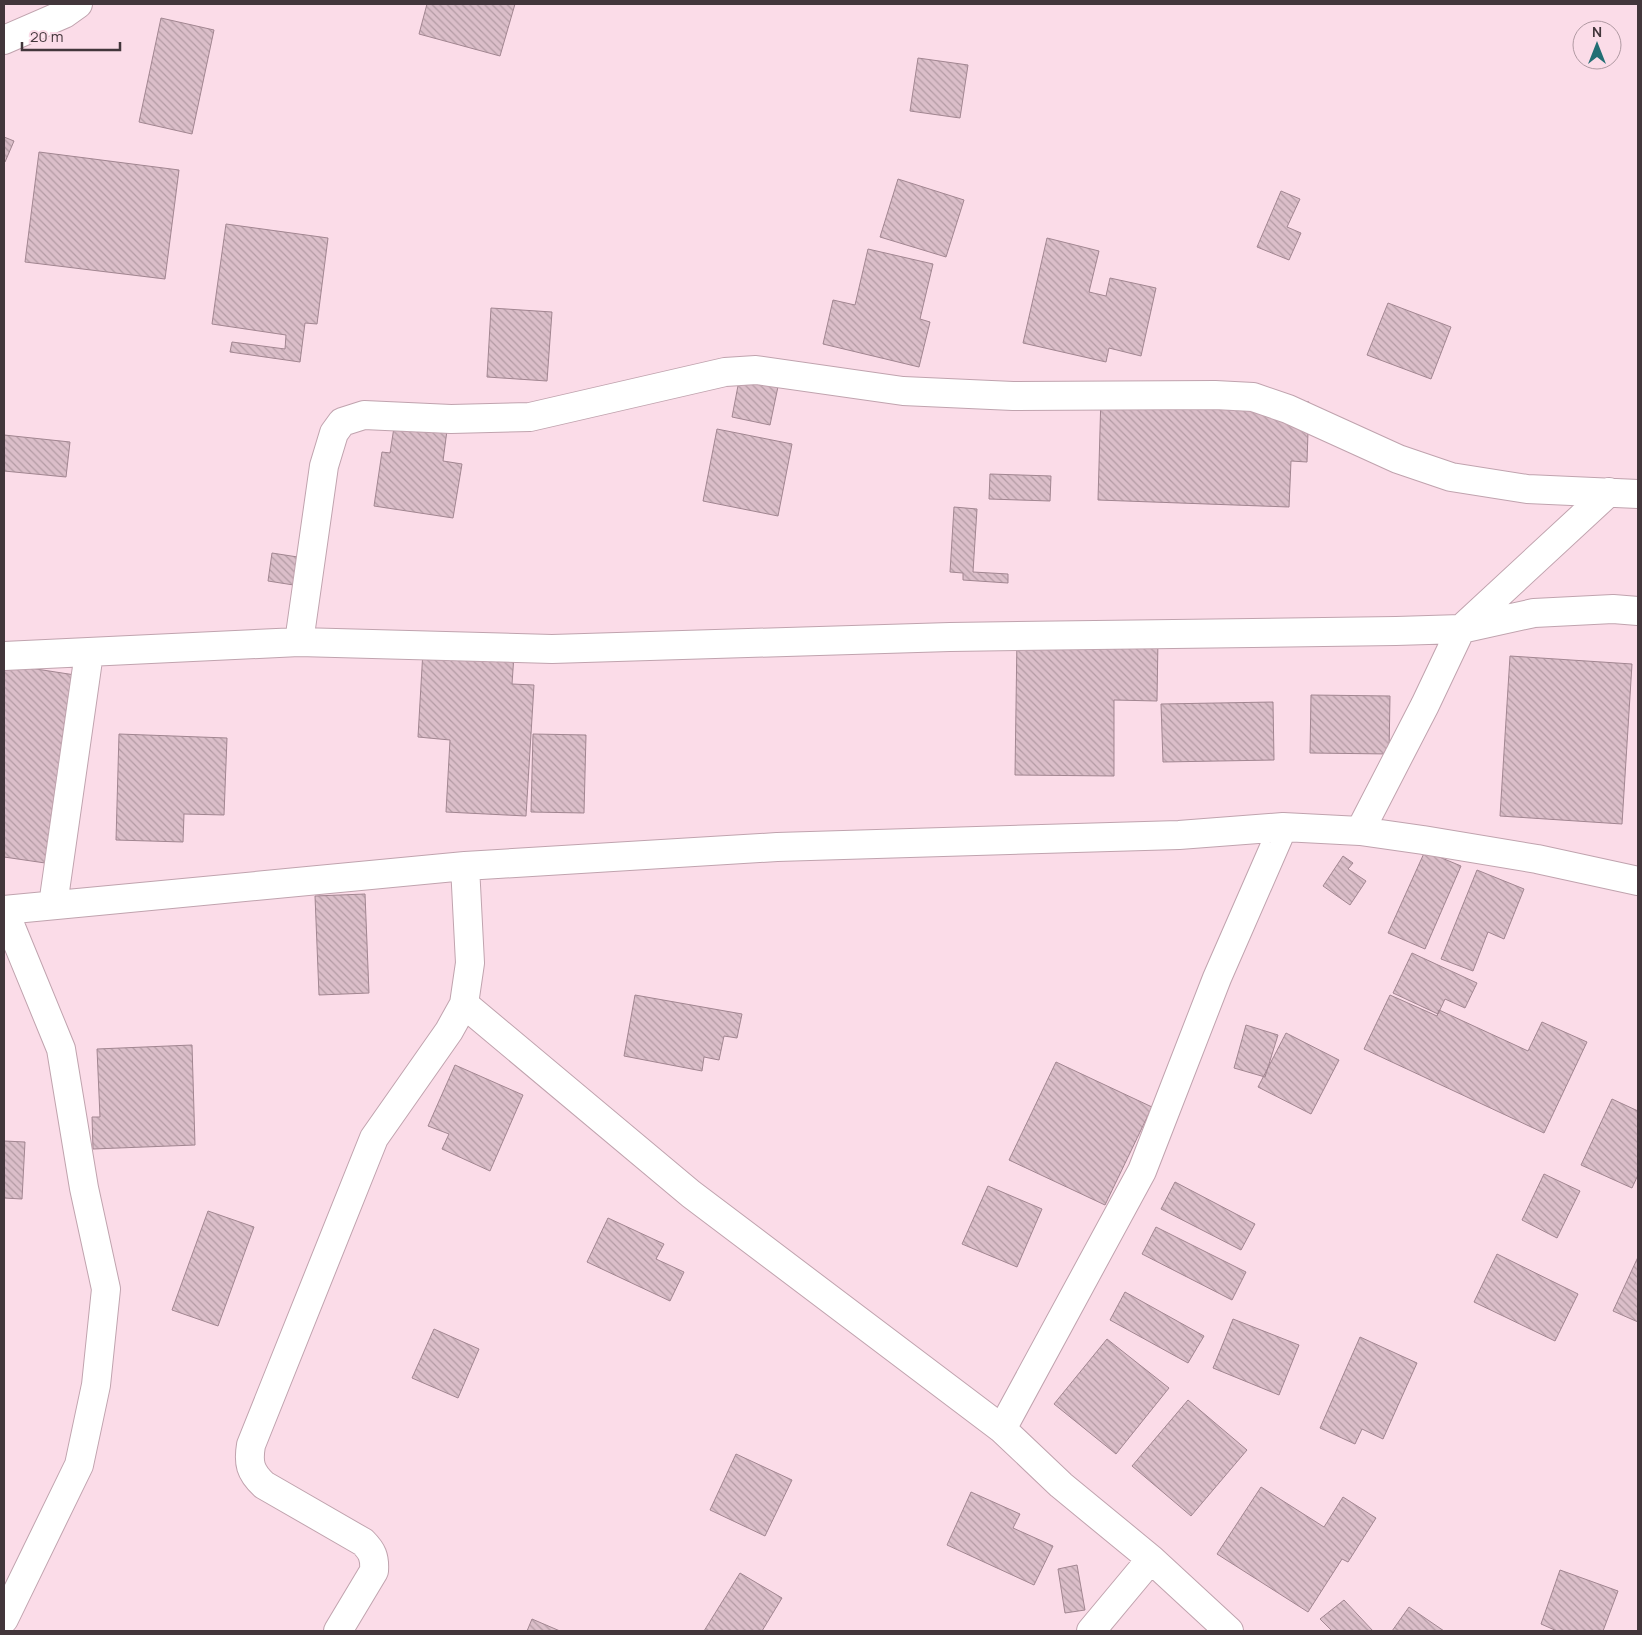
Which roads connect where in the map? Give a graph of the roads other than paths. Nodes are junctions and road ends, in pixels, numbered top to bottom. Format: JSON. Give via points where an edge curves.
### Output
{"nodes":[{"id":1,"x":78,"y":4,"type":"edge"},
{"id":2,"x":4,"y":40,"type":"edge"},
{"id":3,"x":1609,"y":492,"type":"junction"},
{"id":4,"x":1638,"y":494,"type":"edge"},
{"id":5,"x":1638,"y":611,"type":"edge"},
{"id":6,"x":1461,"y":628,"type":"junction"},
{"id":7,"x":299,"y":642,"type":"junction"},
{"id":8,"x":89,"y":653,"type":"junction"},
{"id":9,"x":4,"y":656,"type":"edge"},
{"id":10,"x":1283,"y":827,"type":"junction"},
{"id":11,"x":1360,"y":830,"type":"junction"},
{"id":12,"x":465,"y":866,"type":"junction"},
{"id":13,"x":1638,"y":880,"type":"edge"},
{"id":14,"x":53,"y":905,"type":"junction"},
{"id":15,"x":4,"y":910,"type":"edge"},
{"id":16,"x":464,"y":1004,"type":"junction"},
{"id":17,"x":1002,"y":1429,"type":"junction"},
{"id":18,"x":1151,"y":1559,"type":"junction"},
{"id":19,"x":4,"y":1619,"type":"edge"},
{"id":20,"x":338,"y":1631,"type":"edge"},
{"id":21,"x":1091,"y":1631,"type":"edge"},
{"id":22,"x":1229,"y":1631,"type":"edge"}],
"edges":[{"from":1,"to":2,"type":"street","via":[[64,14]]},
{"from":3,"to":4,"type":"street"},
{"from":3,"to":6,"type":"street"},
{"from":3,"to":7,"type":"street","via":[[1527,489],[1451,478],[1253,397],[1012,396],[903,391],[756,370],[725,372],[530,417],[451,419],[364,415],[342,422],[334,433],[324,466]]},
{"from":5,"to":6,"type":"street","via":[[1613,608],[1534,613]]},
{"from":6,"to":7,"type":"street","via":[[950,637],[552,649]]},
{"from":6,"to":11,"type":"street"},
{"from":7,"to":8,"type":"street"},
{"from":8,"to":9,"type":"street"},
{"from":8,"to":14,"type":"street"},
{"from":10,"to":11,"type":"street"},
{"from":10,"to":12,"type":"street","via":[[1179,835],[777,847]]},
{"from":10,"to":17,"type":"street","via":[[1217,978],[1142,1171]]},
{"from":11,"to":13,"type":"street","via":[[1537,859]]},
{"from":12,"to":14,"type":"street"},
{"from":12,"to":16,"type":"street","via":[[470,963]]},
{"from":14,"to":15,"type":"street"},
{"from":15,"to":19,"type":"street","via":[[61,1049],[84,1188],[106,1289],[96,1385],[78,1465]]},
{"from":16,"to":17,"type":"street","via":[[691,1194]]},
{"from":16,"to":20,"type":"street","via":[[449,1031],[374,1138],[252,1445],[249,1460],[252,1474],[264,1485],[363,1542],[372,1551],[374,1571]]},
{"from":17,"to":18,"type":"street","via":[[1061,1485]]},
{"from":18,"to":21,"type":"street"},
{"from":18,"to":22,"type":"street"}]}
